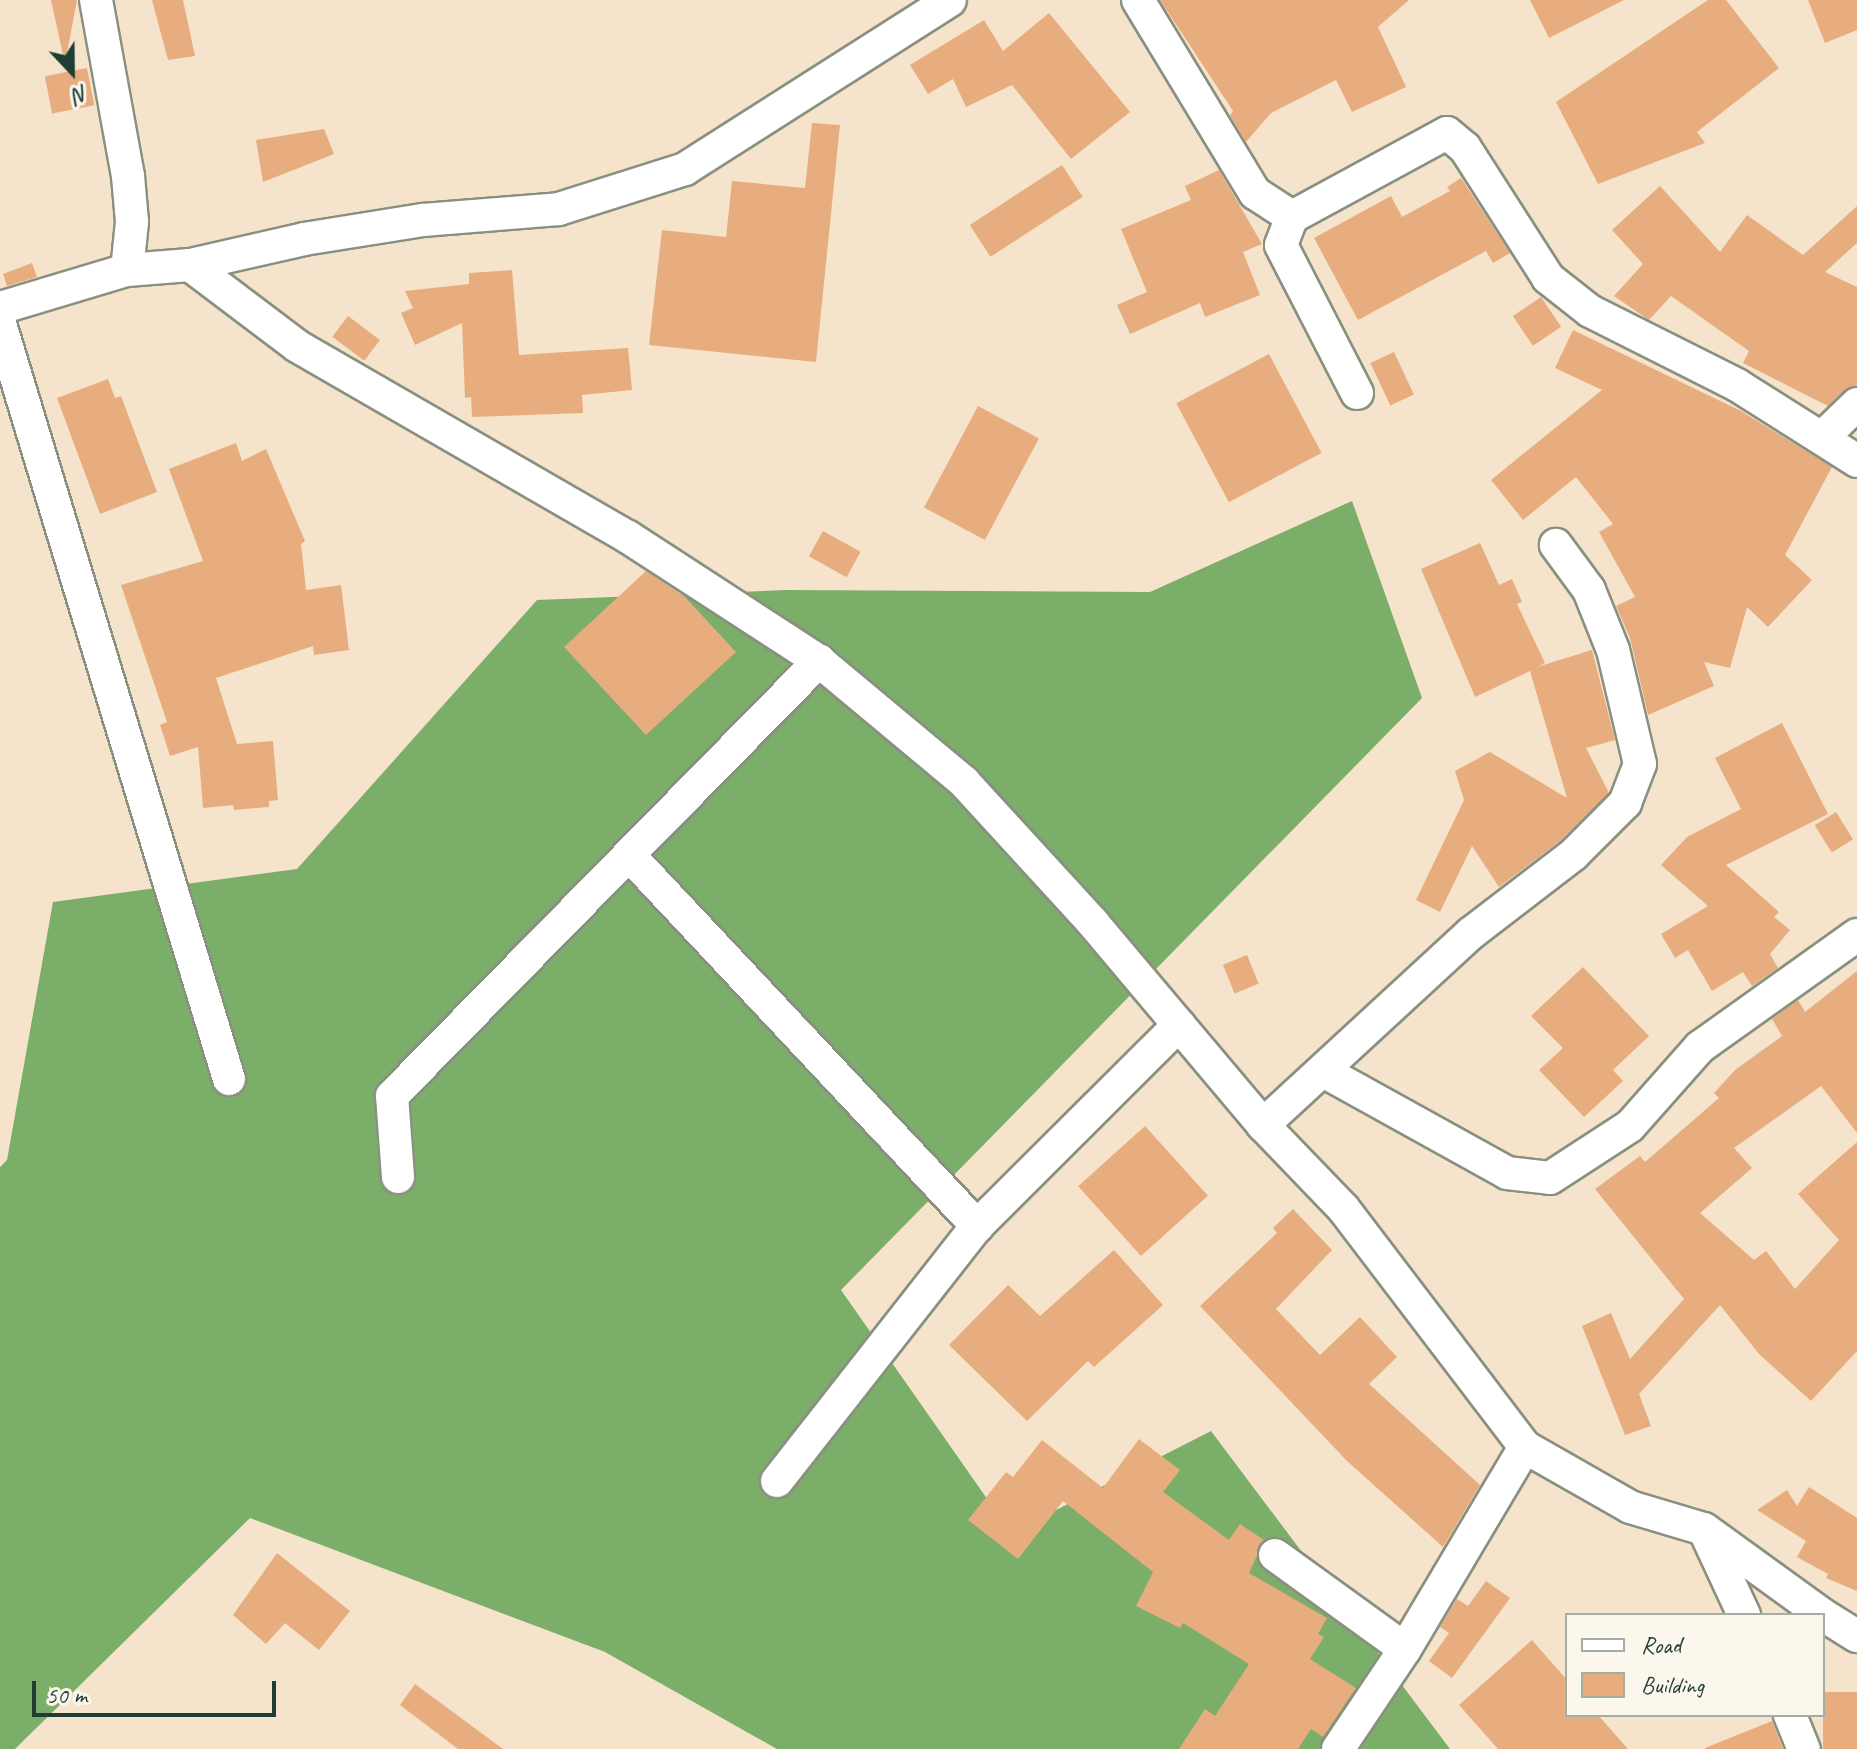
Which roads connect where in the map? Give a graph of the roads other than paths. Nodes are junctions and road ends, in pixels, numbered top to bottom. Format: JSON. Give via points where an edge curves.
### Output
{"nodes":[{"id":1,"x":96,"y":0,"type":"edge"},
{"id":2,"x":950,"y":0,"type":"edge"},
{"id":3,"x":1138,"y":0,"type":"edge"},
{"id":4,"x":1292,"y":217,"type":"junction"},
{"id":5,"x":190,"y":265,"type":"junction"},
{"id":6,"x":127,"y":270,"type":"junction"},
{"id":7,"x":0,"y":308,"type":"edge"},
{"id":8,"x":0,"y":324,"type":"edge"},
{"id":9,"x":1357,"y":393,"type":"dead end"},
{"id":10,"x":1857,"y":404,"type":"edge"},
{"id":11,"x":1824,"y":436,"type":"junction"},
{"id":12,"x":1857,"y":461,"type":"edge"},
{"id":13,"x":1556,"y":545,"type":"dead end"},
{"id":14,"x":819,"y":661,"type":"junction"},
{"id":15,"x":629,"y":855,"type":"junction"},
{"id":16,"x":1857,"y":935,"type":"edge"},
{"id":17,"x":1179,"y":1025,"type":"junction"},
{"id":18,"x":1325,"y":1072,"type":"junction"},
{"id":19,"x":229,"y":1079,"type":"dead end"},
{"id":20,"x":1263,"y":1125,"type":"junction"},
{"id":21,"x":398,"y":1177,"type":"dead end"},
{"id":22,"x":977,"y":1226,"type":"junction"},
{"id":23,"x":1525,"y":1447,"type":"junction"},
{"id":24,"x":777,"y":1481,"type":"dead end"},
{"id":25,"x":1704,"y":1529,"type":"junction"},
{"id":26,"x":1275,"y":1555,"type":"dead end"},
{"id":27,"x":1743,"y":1613,"type":"edge"},
{"id":28,"x":1820,"y":1613,"type":"edge"},
{"id":29,"x":1825,"y":1616,"type":"edge"},
{"id":30,"x":1857,"y":1636,"type":"edge"},
{"id":31,"x":1405,"y":1649,"type":"junction"},
{"id":32,"x":1791,"y":1717,"type":"edge"},
{"id":33,"x":1338,"y":1749,"type":"edge"},
{"id":34,"x":1804,"y":1749,"type":"edge"}],
"edges":[{"from":1,"to":6,"type":"street","via":[[128,176],[132,222]]},
{"from":2,"to":5,"type":"street","via":[[685,169],[559,209],[318,236]]},
{"from":3,"to":4,"type":"street","via":[[1255,193]]},
{"from":4,"to":9,"type":"street","via":[[1281,245]]},
{"from":4,"to":11,"type":"street","via":[[1447,133],[1465,148],[1548,278],[1590,311]]},
{"from":5,"to":6,"type":"street"},
{"from":5,"to":14,"type":"street","via":[[297,346],[628,537]]},
{"from":6,"to":7,"type":"street"},
{"from":8,"to":19,"type":"street"},
{"from":10,"to":11,"type":"street"},
{"from":11,"to":12,"type":"street"},
{"from":13,"to":18,"type":"street","via":[[1589,590],[1613,650],[1640,764],[1625,803],[1573,855],[1448,954]]},
{"from":14,"to":15,"type":"street"},
{"from":14,"to":17,"type":"street","via":[[964,782]]},
{"from":15,"to":21,"type":"street","via":[[392,1096]]},
{"from":15,"to":22,"type":"street"},
{"from":16,"to":18,"type":"street","via":[[1700,1047],[1630,1126],[1550,1178],[1507,1173]]},
{"from":17,"to":20,"type":"street"},
{"from":17,"to":22,"type":"street"},
{"from":18,"to":20,"type":"street"},
{"from":20,"to":23,"type":"street","via":[[1343,1208]]},
{"from":22,"to":24,"type":"street"},
{"from":23,"to":25,"type":"street","via":[[1630,1507]]},
{"from":23,"to":31,"type":"street"},
{"from":25,"to":27,"type":"street"},
{"from":25,"to":28,"type":"street"},
{"from":26,"to":31,"type":"street"},
{"from":29,"to":30,"type":"street"},
{"from":31,"to":33,"type":"street"},
{"from":32,"to":34,"type":"street"}]}
